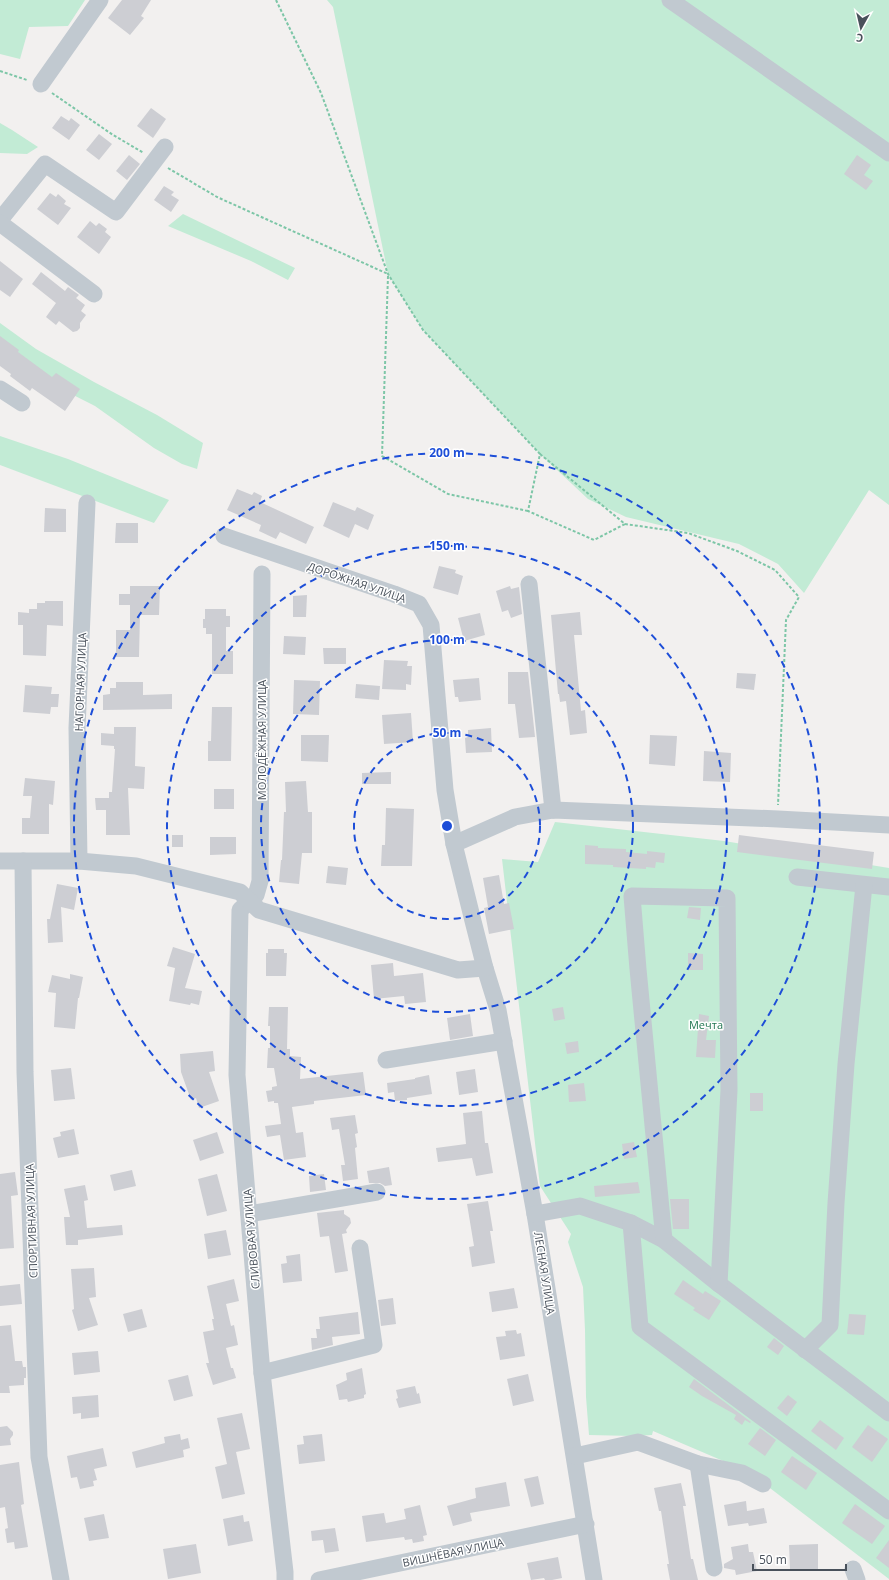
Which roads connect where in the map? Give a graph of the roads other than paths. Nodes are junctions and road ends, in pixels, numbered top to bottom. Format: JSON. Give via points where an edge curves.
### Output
{"nodes":[{"id":1,"x":100,"y":0,"type":"edge"},
{"id":2,"x":670,"y":0,"type":"edge"},
{"id":3,"x":41,"y":84,"type":"road end"},
{"id":4,"x":889,"y":153,"type":"edge"},
{"id":5,"x":160,"y":154,"type":"road end"},
{"id":6,"x":0,"y":222,"type":"edge"},
{"id":7,"x":94,"y":294,"type":"dead end"},
{"id":8,"x":0,"y":389,"type":"edge"},
{"id":9,"x":22,"y":403,"type":"dead end"},
{"id":10,"x":87,"y":503,"type":"dead end"},
{"id":11,"x":224,"y":536,"type":"dead end"},
{"id":12,"x":262,"y":574,"type":"dead end"},
{"id":13,"x":529,"y":584,"type":"dead end"},
{"id":14,"x":553,"y":810,"type":"junction"},
{"id":15,"x":889,"y":825,"type":"edge"},
{"id":16,"x":454,"y":844,"type":"junction"},
{"id":17,"x":23,"y":861,"type":"junction"},
{"id":18,"x":79,"y":861,"type":"junction"},
{"id":19,"x":0,"y":862,"type":"edge"},
{"id":20,"x":797,"y":877,"type":"dead end"},
{"id":21,"x":864,"y":885,"type":"junction"},
{"id":22,"x":889,"y":887,"type":"edge"},
{"id":23,"x":249,"y":901,"type":"junction"},
{"id":24,"x":485,"y":968,"type":"junction"},
{"id":25,"x":504,"y":1042,"type":"junction"},
{"id":26,"x":386,"y":1060,"type":"dead end"},
{"id":27,"x":377,"y":1192,"type":"dead end"},
{"id":28,"x":249,"y":1214,"type":"junction"},
{"id":29,"x":535,"y":1214,"type":"junction"},
{"id":30,"x":631,"y":1223,"type":"junction"},
{"id":31,"x":664,"y":1240,"type":"junction"},
{"id":32,"x":360,"y":1248,"type":"dead end"},
{"id":33,"x":719,"y":1284,"type":"junction"},
{"id":34,"x":806,"y":1350,"type":"junction"},
{"id":35,"x":262,"y":1373,"type":"junction"},
{"id":36,"x":889,"y":1413,"type":"edge"},
{"id":37,"x":575,"y":1456,"type":"junction"},
{"id":38,"x":698,"y":1464,"type":"junction"},
{"id":39,"x":763,"y":1484,"type":"dead end"},
{"id":40,"x":889,"y":1511,"type":"edge"},
{"id":41,"x":586,"y":1524,"type":"junction"},
{"id":42,"x":714,"y":1568,"type":"dead end"},
{"id":43,"x":61,"y":1580,"type":"edge"},
{"id":44,"x":285,"y":1580,"type":"edge"},
{"id":45,"x":320,"y":1580,"type":"edge"},
{"id":46,"x":594,"y":1580,"type":"edge"}],
"edges":[{"from":1,"to":3,"type":"street"},
{"from":2,"to":4,"type":"street"},
{"from":5,"to":6,"type":"street","via":[[116,212],[45,164]]},
{"from":6,"to":7,"type":"street"},
{"from":8,"to":9,"type":"street"},
{"from":10,"to":18,"type":"street","name":"НАГОРНАЯ УЛИЦА","via":[[78,728]]},
{"from":11,"to":16,"type":"street","name":"ДОРОЖНАЯ УЛИЦА","via":[[419,604],[431,625],[445,790]]},
{"from":12,"to":23,"type":"street","name":"МОЛОДЁЖНАЯ УЛИЦА","via":[[260,881],[256,895]]},
{"from":13,"to":14,"type":"street"},
{"from":14,"to":15,"type":"street"},
{"from":14,"to":16,"type":"street","via":[[515,817]]},
{"from":16,"to":24,"type":"street","name":"ДОРОЖНАЯ УЛИЦА"},
{"from":17,"to":18,"type":"street"},
{"from":17,"to":19,"type":"street"},
{"from":17,"to":43,"type":"street","name":"СПОРТИВНАЯ УЛИЦА","via":[[25,1072],[39,1457]]},
{"from":18,"to":23,"type":"street","via":[[136,866],[240,892]]},
{"from":20,"to":21,"type":"street"},
{"from":21,"to":22,"type":"street"},
{"from":21,"to":34,"type":"street","via":[[846,1064],[830,1325]]},
{"from":23,"to":24,"type":"street","via":[[259,910],[458,970]]},
{"from":23,"to":28,"type":"street","name":"СЛИВОВАЯ УЛИЦА","via":[[240,910],[237,1075]]},
{"from":24,"to":25,"type":"street","name":"ЛЕСНАЯ УЛИЦА","via":[[498,1010]]},
{"from":25,"to":26,"type":"street"},
{"from":25,"to":29,"type":"street","name":"ЛЕСНАЯ УЛИЦА"},
{"from":27,"to":28,"type":"street"},
{"from":28,"to":35,"type":"street","name":"СЛИВОВАЯ УЛИЦА"},
{"from":29,"to":30,"type":"street","via":[[580,1206]]},
{"from":29,"to":37,"type":"street","name":"ЛЕСНАЯ УЛИЦА"},
{"from":30,"to":31,"type":"street"},
{"from":30,"to":40,"type":"street","via":[[640,1327]]},
{"from":31,"to":33,"type":"street"},
{"from":31,"to":33,"type":"street","via":[[632,896],[727,898],[730,1090]]},
{"from":32,"to":35,"type":"street","via":[[374,1345]]},
{"from":33,"to":34,"type":"street"},
{"from":34,"to":36,"type":"street"},
{"from":35,"to":44,"type":"street","name":"СЛИВОВАЯ УЛИЦА"},
{"from":37,"to":38,"type":"street","via":[[638,1442]]},
{"from":37,"to":41,"type":"street","name":"ЛЕСНАЯ УЛИЦА"},
{"from":38,"to":39,"type":"street","via":[[742,1473]]},
{"from":38,"to":42,"type":"street"},
{"from":41,"to":45,"type":"street","name":"ВИШНЁВАЯ УЛИЦА"},
{"from":41,"to":46,"type":"street","name":"ЛЕСНАЯ УЛИЦА"}]}
